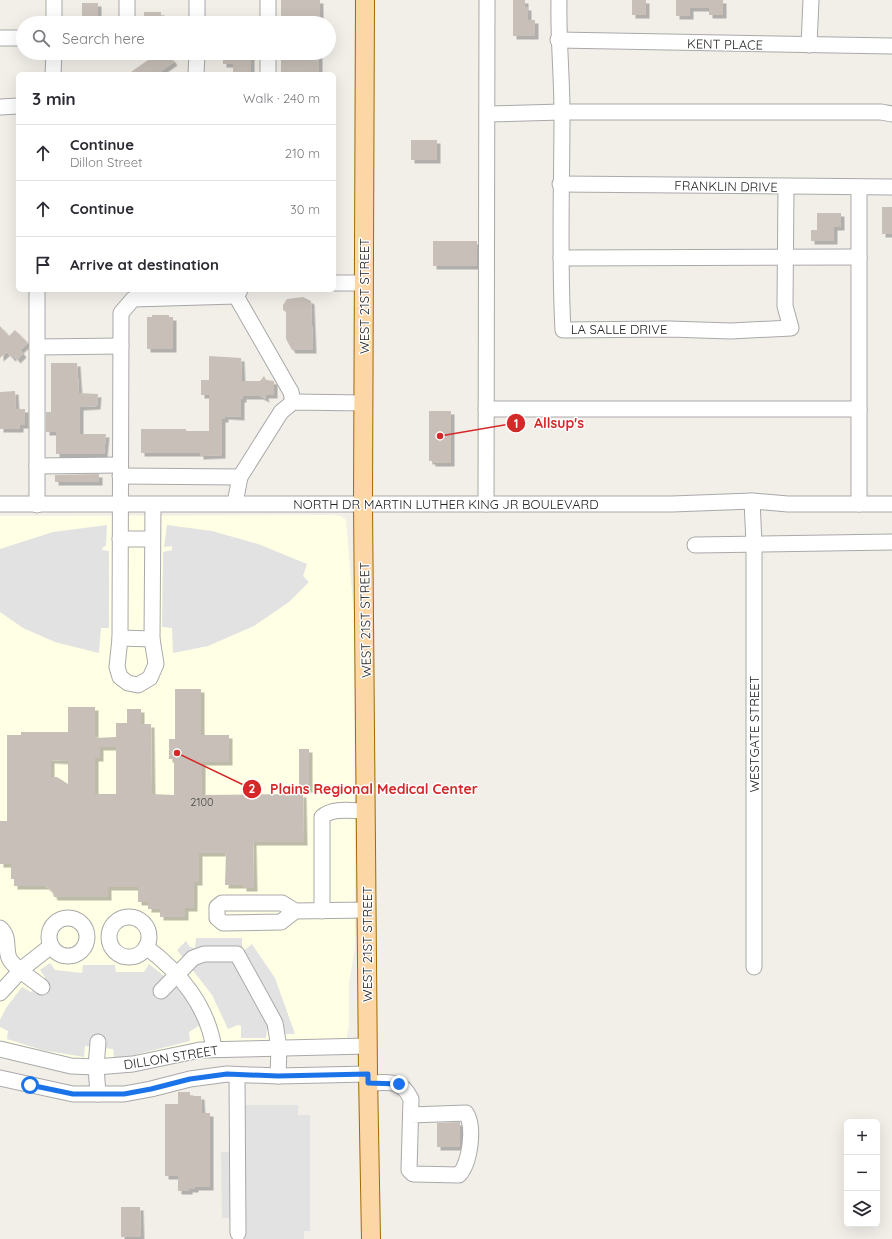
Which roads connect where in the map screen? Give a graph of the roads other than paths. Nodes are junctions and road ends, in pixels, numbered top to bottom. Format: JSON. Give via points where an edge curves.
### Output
{"nodes":[{"id":1,"x":54,"y":0,"type":"edge"},
{"id":2,"x":127,"y":0,"type":"edge"},
{"id":3,"x":197,"y":0,"type":"edge"},
{"id":4,"x":268,"y":0,"type":"edge"},
{"id":5,"x":365,"y":0,"type":"edge"},
{"id":6,"x":487,"y":0,"type":"edge"},
{"id":7,"x":559,"y":0,"type":"edge"},
{"id":8,"x":811,"y":0,"type":"edge"},
{"id":9,"x":54,"y":16,"type":"edge"},
{"id":10,"x":127,"y":16,"type":"edge"},
{"id":11,"x":197,"y":16,"type":"edge"},
{"id":12,"x":268,"y":16,"type":"edge"},
{"id":13,"x":0,"y":38,"type":"edge"},
{"id":14,"x":16,"y":38,"type":"edge"},
{"id":15,"x":558,"y":40,"type":"junction"},
{"id":16,"x":809,"y":45,"type":"junction"},
{"id":17,"x":892,"y":46,"type":"edge"},
{"id":18,"x":54,"y":60,"type":"edge"},
{"id":19,"x":197,"y":60,"type":"edge"},
{"id":20,"x":268,"y":60,"type":"edge"},
{"id":21,"x":53,"y":72,"type":"edge"},
{"id":22,"x":196,"y":72,"type":"edge"},
{"id":23,"x":268,"y":72,"type":"edge"},
{"id":24,"x":16,"y":106,"type":"edge"},
{"id":25,"x":0,"y":107,"type":"edge"},
{"id":26,"x":562,"y":112,"type":"junction"},
{"id":27,"x":487,"y":114,"type":"junction"},
{"id":28,"x":892,"y":114,"type":"edge"},
{"id":29,"x":560,"y":184,"type":"junction"},
{"id":30,"x":786,"y":187,"type":"junction"},
{"id":31,"x":859,"y":188,"type":"junction"},
{"id":32,"x":892,"y":188,"type":"edge"},
{"id":33,"x":786,"y":257,"type":"junction"},
{"id":34,"x":859,"y":257,"type":"junction"},
{"id":35,"x":561,"y":258,"type":"junction"},
{"id":36,"x":336,"y":283,"type":"edge"},
{"id":37,"x":364,"y":283,"type":"junction"},
{"id":38,"x":37,"y":292,"type":"edge"},
{"id":39,"x":238,"y":292,"type":"edge"},
{"id":40,"x":120,"y":346,"type":"junction"},
{"id":41,"x":37,"y":347,"type":"junction"},
{"id":42,"x":293,"y":402,"type":"junction"},
{"id":43,"x":364,"y":403,"type":"junction"},
{"id":44,"x":486,"y":409,"type":"junction"},
{"id":45,"x":859,"y":409,"type":"junction"},
{"id":46,"x":37,"y":466,"type":"junction"},
{"id":47,"x":120,"y":471,"type":"junction"},
{"id":48,"x":240,"y":477,"type":"junction"},
{"id":49,"x":752,"y":501,"type":"junction"},
{"id":50,"x":235,"y":503,"type":"junction"},
{"id":51,"x":0,"y":504,"type":"edge"},
{"id":52,"x":363,"y":504,"type":"junction"},
{"id":53,"x":486,"y":504,"type":"junction"},
{"id":54,"x":859,"y":504,"type":"junction"},
{"id":55,"x":892,"y":504,"type":"edge"},
{"id":56,"x":37,"y":505,"type":"junction"},
{"id":57,"x":120,"y":505,"type":"junction"},
{"id":58,"x":153,"y":505,"type":"junction"},
{"id":59,"x":152,"y":539,"type":"junction"},
{"id":60,"x":120,"y":540,"type":"junction"},
{"id":61,"x":892,"y":542,"type":"edge"},
{"id":62,"x":754,"y":543,"type":"junction"},
{"id":63,"x":695,"y":545,"type":"dead end"},
{"id":64,"x":120,"y":638,"type":"junction"},
{"id":65,"x":152,"y":639,"type":"junction"},
{"id":66,"x":366,"y":811,"type":"junction"},
{"id":67,"x":367,"y":910,"type":"junction"},
{"id":68,"x":294,"y":911,"type":"dead end"},
{"id":69,"x":322,"y":911,"type":"junction"},
{"id":70,"x":0,"y":928,"type":"edge"},
{"id":71,"x":51,"y":946,"type":"dead end"},
{"id":72,"x":146,"y":947,"type":"dead end"},
{"id":73,"x":754,"y":967,"type":"dead end"},
{"id":74,"x":20,"y":970,"type":"junction"},
{"id":75,"x":177,"y":974,"type":"junction"},
{"id":76,"x":42,"y":987,"type":"dead end"},
{"id":77,"x":161,"y":991,"type":"dead end"},
{"id":78,"x":0,"y":993,"type":"edge"},
{"id":79,"x":98,"y":1042,"type":"dead end"},
{"id":80,"x":367,"y":1046,"type":"junction"},
{"id":81,"x":279,"y":1048,"type":"junction"},
{"id":82,"x":0,"y":1049,"type":"edge"},
{"id":83,"x":220,"y":1049,"type":"junction"},
{"id":84,"x":96,"y":1067,"type":"junction"},
{"id":85,"x":232,"y":1074,"type":"junction"},
{"id":86,"x":278,"y":1076,"type":"junction"},
{"id":87,"x":0,"y":1078,"type":"edge"},
{"id":88,"x":368,"y":1079,"type":"junction"},
{"id":89,"x":98,"y":1094,"type":"junction"},
{"id":90,"x":411,"y":1115,"type":"junction"},
{"id":91,"x":238,"y":1233,"type":"dead end"},
{"id":92,"x":371,"y":1239,"type":"edge"}],
"edges":[{"from":1,"to":9,"type":"street"},
{"from":2,"to":10,"type":"street"},
{"from":3,"to":11,"type":"street"},
{"from":4,"to":12,"type":"street"},
{"from":5,"to":37,"type":"main road","name":"WEST 21ST STREET"},
{"from":6,"to":27,"type":"street"},
{"from":7,"to":15,"type":"street","name":"LA SALLE DRIVE"},
{"from":8,"to":16,"type":"street"},
{"from":13,"to":14,"type":"street"},
{"from":15,"to":16,"type":"street","name":"KENT PLACE"},
{"from":15,"to":26,"type":"street","name":"LA SALLE DRIVE"},
{"from":16,"to":17,"type":"street","name":"KENT PLACE"},
{"from":18,"to":21,"type":"street"},
{"from":19,"to":22,"type":"street"},
{"from":20,"to":23,"type":"street"},
{"from":24,"to":25,"type":"street"},
{"from":26,"to":27,"type":"street"},
{"from":26,"to":28,"type":"street"},
{"from":26,"to":29,"type":"street","name":"LA SALLE DRIVE"},
{"from":27,"to":44,"type":"street"},
{"from":29,"to":30,"type":"street","name":"FRANKLIN DRIVE"},
{"from":29,"to":35,"type":"street","name":"LA SALLE DRIVE"},
{"from":30,"to":31,"type":"street","name":"FRANKLIN DRIVE"},
{"from":30,"to":33,"type":"street","name":"LA SALLE DRIVE"},
{"from":31,"to":32,"type":"street","name":"FRANKLIN DRIVE"},
{"from":31,"to":34,"type":"street"},
{"from":33,"to":34,"type":"street"},
{"from":33,"to":35,"type":"street"},
{"from":33,"to":35,"type":"street","name":"LA SALLE DRIVE","via":[[785,306],[791,328],[731,330],[563,330]]},
{"from":34,"to":45,"type":"street"},
{"from":36,"to":37,"type":"street"},
{"from":37,"to":43,"type":"main road","name":"WEST 21ST STREET"},
{"from":38,"to":41,"type":"street"},
{"from":39,"to":40,"type":"street","via":[[133,299],[121,313]]},
{"from":39,"to":42,"type":"street","via":[[291,392]]},
{"from":40,"to":41,"type":"street"},
{"from":40,"to":47,"type":"street"},
{"from":41,"to":46,"type":"street"},
{"from":42,"to":43,"type":"street"},
{"from":42,"to":48,"type":"street","via":[[281,412]]},
{"from":43,"to":52,"type":"main road","name":"WEST 21ST STREET"},
{"from":44,"to":45,"type":"street"},
{"from":44,"to":53,"type":"street"},
{"from":45,"to":54,"type":"street"},
{"from":46,"to":47,"type":"street"},
{"from":46,"to":56,"type":"street"},
{"from":47,"to":48,"type":"street"},
{"from":47,"to":57,"type":"street"},
{"from":48,"to":50,"type":"street"},
{"from":49,"to":53,"type":"street","name":"NORTH DR MARTIN LUTHER KING JR BOULEVARD","via":[[672,504]]},
{"from":49,"to":54,"type":"street","name":"NORTH DR MARTIN LUTHER KING JR BOULEVARD"},
{"from":49,"to":62,"type":"street","name":"WESTGATE STREET"},
{"from":50,"to":52,"type":"street","name":"NORTH DR MARTIN LUTHER KING JR BOULEVARD"},
{"from":50,"to":58,"type":"street","name":"NORTH DR MARTIN LUTHER KING JR BOULEVARD"},
{"from":51,"to":56,"type":"street","name":"NORTH DR MARTIN LUTHER KING JR BOULEVARD"},
{"from":52,"to":53,"type":"street","name":"NORTH DR MARTIN LUTHER KING JR BOULEVARD"},
{"from":52,"to":66,"type":"main road","name":"WEST 21ST STREET"},
{"from":54,"to":55,"type":"street","name":"NORTH DR MARTIN LUTHER KING JR BOULEVARD"},
{"from":56,"to":57,"type":"street","name":"NORTH DR MARTIN LUTHER KING JR BOULEVARD"},
{"from":57,"to":58,"type":"street","name":"NORTH DR MARTIN LUTHER KING JR BOULEVARD"},
{"from":57,"to":60,"type":"street"},
{"from":58,"to":59,"type":"street"},
{"from":59,"to":60,"type":"street"},
{"from":59,"to":65,"type":"street"},
{"from":60,"to":64,"type":"street"},
{"from":61,"to":62,"type":"street"},
{"from":62,"to":63,"type":"street"},
{"from":62,"to":73,"type":"street","name":"WESTGATE STREET"},
{"from":64,"to":65,"type":"street"},
{"from":64,"to":65,"type":"street","via":[[117,657],[120,677],[128,683],[138,685],[150,678],[156,664]]},
{"from":66,"to":67,"type":"main road","name":"WEST 21ST STREET"},
{"from":66,"to":69,"type":"street","via":[[334,811],[322,817]]},
{"from":67,"to":69,"type":"street"},
{"from":67,"to":80,"type":"main road","name":"WEST 21ST STREET"},
{"from":68,"to":69,"type":"street"},
{"from":70,"to":74,"type":"street","via":[[7,936],[9,959]]},
{"from":71,"to":74,"type":"street"},
{"from":72,"to":75,"type":"street","via":[[164,959]]},
{"from":74,"to":76,"type":"street"},
{"from":74,"to":78,"type":"street"},
{"from":75,"to":77,"type":"street"},
{"from":75,"to":81,"type":"street","via":[[193,958],[204,954],[237,954],[275,1023]]},
{"from":75,"to":83,"type":"street","via":[[204,1013]]},
{"from":79,"to":84,"type":"street"},
{"from":80,"to":81,"type":"street","name":"DILLON STREET"},
{"from":80,"to":88,"type":"main road","name":"WEST 21ST STREET"},
{"from":81,"to":83,"type":"street","name":"DILLON STREET"},
{"from":81,"to":86,"type":"street"},
{"from":82,"to":84,"type":"street","name":"DILLON STREET","via":[[71,1066]]},
{"from":83,"to":84,"type":"street","name":"DILLON STREET","via":[[200,1050],[133,1064]]},
{"from":83,"to":85,"type":"street"},
{"from":84,"to":89,"type":"street"},
{"from":85,"to":86,"type":"street","name":"DILLON STREET"},
{"from":85,"to":89,"type":"street","name":"DILLON STREET","via":[[190,1079],[151,1089]]},
{"from":85,"to":91,"type":"street"},
{"from":86,"to":88,"type":"street","name":"DILLON STREET"},
{"from":87,"to":89,"type":"street","name":"DILLON STREET","via":[[66,1092]]},
{"from":88,"to":90,"type":"street","name":"DILLON STREET","via":[[399,1084],[411,1099]]},
{"from":88,"to":92,"type":"main road","name":"WEST 21ST STREET"},
{"from":90,"to":90,"type":"street","name":"DILLON STREET","via":[[409,1170],[413,1174],[422,1175],[459,1175],[469,1158],[470,1119],[466,1113]]}]}
